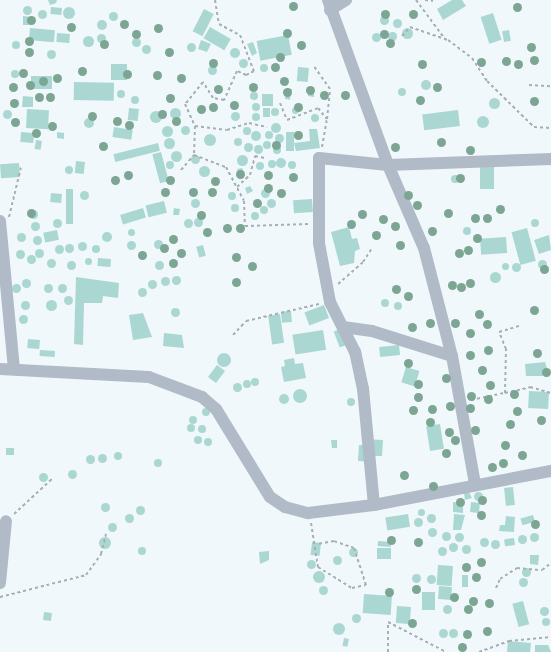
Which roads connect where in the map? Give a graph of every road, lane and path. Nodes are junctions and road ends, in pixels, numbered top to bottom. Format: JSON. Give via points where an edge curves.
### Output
{"nodes":[{"id":1,"x":214,"y":0,"type":"edge"},
{"id":2,"x":346,"y":0,"type":"edge"},
{"id":3,"x":416,"y":0,"type":"edge"},
{"id":4,"x":425,"y":0,"type":"edge"},
{"id":5,"x":433,"y":1,"type":"dead end"},
{"id":6,"x":329,"y":5,"type":"edge"},
{"id":7,"x":402,"y":36,"type":"dead end"},
{"id":8,"x":445,"y":39,"type":"junction"},
{"id":9,"x":314,"y":66,"type":"dead end"},
{"id":10,"x":529,"y":85,"type":"dead end"},
{"id":11,"x":551,"y":86,"type":"edge"},
{"id":12,"x":280,"y":103,"type":"dead end"},
{"id":13,"x":327,"y":119,"type":"junction"},
{"id":14,"x":195,"y":126,"type":"junction"},
{"id":15,"x":267,"y":127,"type":"dead end"},
{"id":16,"x":551,"y":128,"type":"edge"},
{"id":17,"x":194,"y":155,"type":"junction"},
{"id":18,"x":265,"y":158,"type":"dead end"},
{"id":19,"x":319,"y":158,"type":"junction"},
{"id":20,"x":551,"y":159,"type":"edge"},
{"id":21,"x":388,"y":165,"type":"junction"},
{"id":22,"x":21,"y":166,"type":"dead end"},
{"id":23,"x":181,"y":170,"type":"dead end"},
{"id":24,"x":237,"y":187,"type":"junction"},
{"id":25,"x":1,"y":223,"type":"edge"},
{"id":26,"x":317,"y":224,"type":"junction"},
{"id":27,"x":372,"y":248,"type":"dead end"},
{"id":28,"x":328,"y":297,"type":"junction"},
{"id":29,"x":519,"y":326,"type":"dead end"},
{"id":30,"x":343,"y":327,"type":"junction"},
{"id":31,"x":233,"y":335,"type":"dead end"},
{"id":32,"x":452,"y":356,"type":"junction"},
{"id":33,"x":14,"y":368,"type":"junction"},
{"id":34,"x":0,"y":370,"type":"edge"},
{"id":35,"x":505,"y":393,"type":"junction"},
{"id":36,"x":551,"y":393,"type":"edge"},
{"id":37,"x":462,"y":402,"type":"junction"},
{"id":38,"x":551,"y":471,"type":"edge"},
{"id":39,"x":53,"y":478,"type":"dead end"},
{"id":40,"x":475,"y":484,"type":"junction"},
{"id":41,"x":374,"y":505,"type":"junction"},
{"id":42,"x":308,"y":512,"type":"junction"},
{"id":43,"x":6,"y":521,"type":"joint"},
{"id":44,"x":106,"y":534,"type":"dead end"},
{"id":45,"x":317,"y":544,"type":"junction"},
{"id":46,"x":551,"y":563,"type":"edge"},
{"id":47,"x":0,"y":583,"type":"edge"},
{"id":48,"x":496,"y":588,"type":"dead end"},
{"id":49,"x":0,"y":597,"type":"edge"},
{"id":50,"x":551,"y":637,"type":"edge"},
{"id":51,"x":388,"y":652,"type":"edge"},
{"id":52,"x":446,"y":652,"type":"edge"},
{"id":53,"x":479,"y":652,"type":"edge"}],
"edges":[{"from":1,"to":14,"type":"path","via":[[219,24],[240,35],[254,71],[246,75],[237,71],[224,100],[213,98],[203,82],[185,104]]},
{"from":2,"to":6,"type":"street"},
{"from":3,"to":8,"type":"path"},
{"from":4,"to":5,"type":"path"},
{"from":6,"to":21,"type":"street"},
{"from":7,"to":8,"type":"path","via":[[410,27]]},
{"from":8,"to":16,"type":"path","via":[[472,58],[487,81],[534,127]]},
{"from":9,"to":13,"type":"path","via":[[330,89]]},
{"from":10,"to":11,"type":"path"},
{"from":12,"to":13,"type":"path","via":[[288,120],[318,108]]},
{"from":13,"to":19,"type":"path"},
{"from":14,"to":15,"type":"path","via":[[227,130],[249,123]]},
{"from":14,"to":17,"type":"path"},
{"from":17,"to":23,"type":"path"},
{"from":17,"to":24,"type":"path","via":[[226,167]]},
{"from":18,"to":24,"type":"path","via":[[255,156],[250,175]]},
{"from":19,"to":21,"type":"street"},
{"from":19,"to":26,"type":"street"},
{"from":20,"to":21,"type":"street"},
{"from":21,"to":32,"type":"street","via":[[424,248]]},
{"from":22,"to":25,"type":"path","via":[[13,213]]},
{"from":24,"to":26,"type":"path","via":[[244,201],[245,226]]},
{"from":25,"to":33,"type":"street"},
{"from":26,"to":28,"type":"street"},
{"from":27,"to":28,"type":"path","via":[[363,262]]},
{"from":28,"to":30,"type":"street"},
{"from":28,"to":31,"type":"path","via":[[246,321]]},
{"from":29,"to":35,"type":"path","via":[[499,332],[506,349]]},
{"from":30,"to":32,"type":"street","via":[[372,331]]},
{"from":30,"to":41,"type":"street","via":[[355,352],[363,389]]},
{"from":32,"to":37,"type":"street"},
{"from":33,"to":34,"type":"street"},
{"from":33,"to":42,"type":"street","via":[[149,377],[202,397],[216,409],[270,497],[285,507]]},
{"from":35,"to":36,"type":"path","via":[[530,387]]},
{"from":35,"to":37,"type":"path"},
{"from":37,"to":40,"type":"street"},
{"from":38,"to":40,"type":"street"},
{"from":39,"to":43,"type":"path"},
{"from":40,"to":41,"type":"street"},
{"from":41,"to":42,"type":"street"},
{"from":42,"to":45,"type":"path"},
{"from":43,"to":47,"type":"street"},
{"from":44,"to":49,"type":"path","via":[[101,554],[86,575]]},
{"from":45,"to":45,"type":"path","via":[[318,567],[352,588],[366,585],[354,548],[334,541]]},
{"from":46,"to":48,"type":"path","via":[[542,570],[516,568],[500,579]]},
{"from":50,"to":53,"type":"path","via":[[509,641]]},
{"from":51,"to":52,"type":"path","via":[[388,622]]}]}
